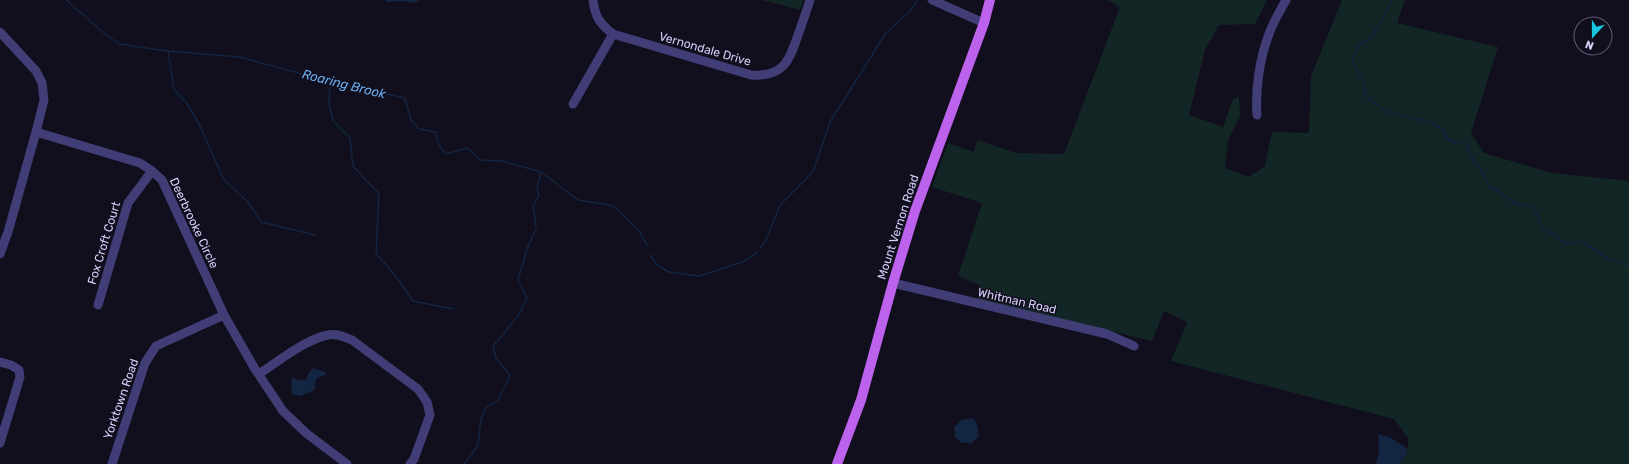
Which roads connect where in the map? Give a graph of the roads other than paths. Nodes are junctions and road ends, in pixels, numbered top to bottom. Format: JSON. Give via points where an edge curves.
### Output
{"nodes":[{"id":1,"x":593,"y":0,"type":"edge"},
{"id":2,"x":810,"y":0,"type":"edge"},
{"id":3,"x":932,"y":0,"type":"edge"},
{"id":4,"x":990,"y":0,"type":"edge"},
{"id":5,"x":1286,"y":0,"type":"edge"},
{"id":6,"x":984,"y":23,"type":"junction"},
{"id":7,"x":0,"y":32,"type":"edge"},
{"id":8,"x":613,"y":34,"type":"junction"},
{"id":9,"x":573,"y":104,"type":"dead end"},
{"id":10,"x":1257,"y":114,"type":"dead end"},
{"id":11,"x":36,"y":132,"type":"junction"},
{"id":12,"x":152,"y":171,"type":"junction"},
{"id":13,"x":4,"y":231,"type":"edge"},
{"id":14,"x":0,"y":254,"type":"edge"},
{"id":15,"x":893,"y":283,"type":"junction"},
{"id":16,"x":98,"y":305,"type":"dead end"},
{"id":17,"x":224,"y":315,"type":"junction"},
{"id":18,"x":1134,"y":346,"type":"dead end"},
{"id":19,"x":0,"y":362,"type":"edge"},
{"id":20,"x":259,"y":374,"type":"junction"},
{"id":21,"x":0,"y":443,"type":"edge"},
{"id":22,"x":112,"y":464,"type":"edge"},
{"id":23,"x":347,"y":464,"type":"edge"},
{"id":24,"x":410,"y":464,"type":"edge"},
{"id":25,"x":836,"y":464,"type":"edge"}],
"edges":[{"from":1,"to":8,"type":"street","name":"Vernondale Drive","via":[[601,25]]},
{"from":2,"to":8,"type":"street","name":"Vernondale Drive","via":[[791,56],[782,68],[763,76],[752,75]]},
{"from":3,"to":6,"type":"street"},
{"from":4,"to":6,"type":"main road","name":"Mount Vernon Road"},
{"from":5,"to":10,"type":"street","via":[[1266,44],[1256,100]]},
{"from":6,"to":15,"type":"main road","name":"Mount Vernon Road","via":[[915,211]]},
{"from":7,"to":11,"type":"street","via":[[36,72],[42,83],[44,100]]},
{"from":8,"to":9,"type":"street"},
{"from":11,"to":12,"type":"street","name":"Deerbrooke Circle","via":[[140,163]]},
{"from":11,"to":13,"type":"street"},
{"from":12,"to":16,"type":"street","name":"Fox Croft Court","via":[[128,203]]},
{"from":12,"to":17,"type":"street","name":"Deerbrooke Circle","via":[[162,180]]},
{"from":13,"to":14,"type":"street"},
{"from":15,"to":18,"type":"street","name":"Whitman Road","via":[[1107,334]]},
{"from":15,"to":25,"type":"main road","name":"Mount Vernon Road","via":[[863,394]]},
{"from":17,"to":20,"type":"street","name":"Deerbrooke Circle"},
{"from":17,"to":22,"type":"street","name":"Yorktown Road","via":[[156,346],[145,363]]},
{"from":19,"to":21,"type":"street","via":[[19,370],[20,376]]},
{"from":20,"to":23,"type":"street","name":"Deerbrooke Circle","via":[[283,412]]},
{"from":20,"to":24,"type":"street","via":[[310,341],[329,335],[352,340],[418,389],[427,402],[430,415]]}]}
